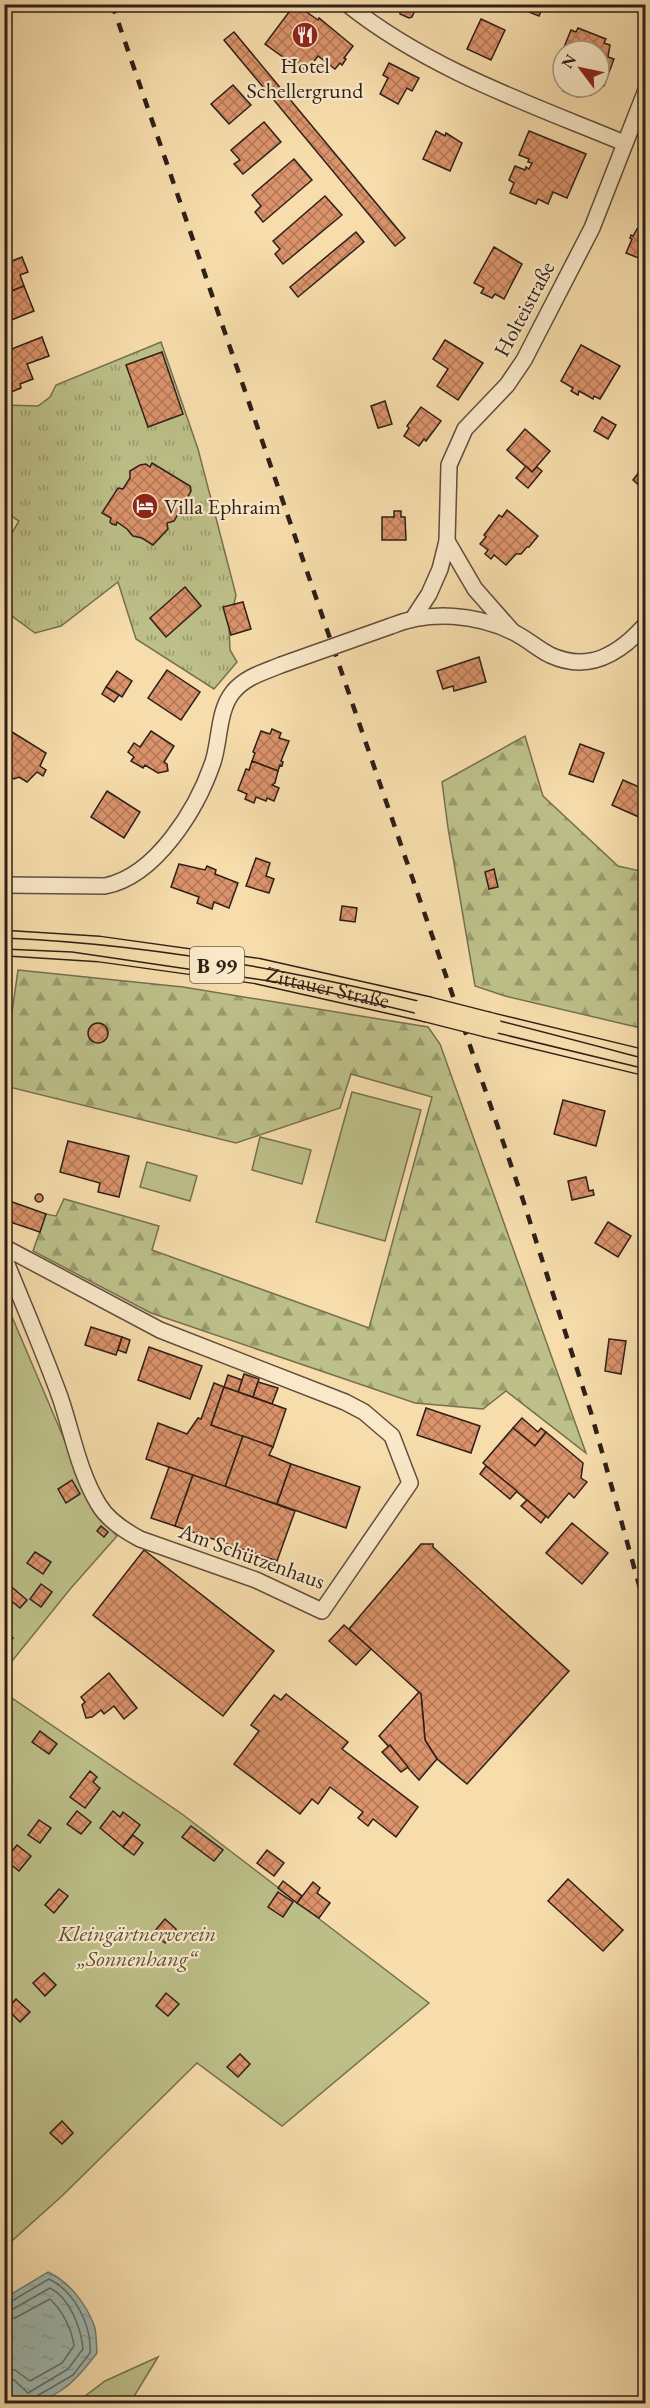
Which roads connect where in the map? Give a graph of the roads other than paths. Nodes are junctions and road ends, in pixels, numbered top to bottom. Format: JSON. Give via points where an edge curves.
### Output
{"nodes":[{"id":1,"x":355,"y":8,"type":"edge"},
{"id":2,"x":645,"y":90,"type":"edge"},
{"id":3,"x":624,"y":143,"type":"junction"},
{"id":4,"x":447,"y":542,"type":"junction"},
{"id":5,"x":414,"y":617,"type":"junction"},
{"id":6,"x":645,"y":624,"type":"edge"},
{"id":7,"x":514,"y":633,"type":"junction"},
{"id":8,"x":4,"y":885,"type":"edge"},
{"id":9,"x":4,"y":943,"type":"edge"},
{"id":10,"x":645,"y":1063,"type":"edge"},
{"id":11,"x":4,"y":1247,"type":"edge"},
{"id":12,"x":4,"y":1257,"type":"edge"}],
"edges":[{"from":1,"to":3,"type":"street","via":[[412,50]]},
{"from":2,"to":3,"type":"street","name":"Holteistraße"},
{"from":3,"to":4,"type":"street","name":"Holteistraße","via":[[592,228],[524,360],[507,385],[465,429],[449,465]]},
{"from":4,"to":5,"type":"street","name":"Holteistraße","via":[[440,569]]},
{"from":4,"to":7,"type":"street","via":[[475,590]]},
{"from":5,"to":7,"type":"street","via":[[474,619]]},
{"from":5,"to":8,"type":"street","bridge":true,"via":[[250,677],[233,692],[226,705],[213,762],[195,802],[166,845],[140,872],[105,886]]},
{"from":6,"to":7,"type":"street","via":[[619,651],[587,662],[562,660]]},
{"from":9,"to":10,"type":"main road","name":"Zittauer Straße","number":"B 99","bridge":true,"via":[[99,949],[256,971],[426,1008]]},
{"from":11,"to":12,"type":"street","name":"Am Schützenhaus","via":[[160,1330],[345,1402],[364,1412],[392,1436],[410,1483],[322,1611],[256,1580],[140,1539],[106,1515],[88,1484],[60,1398]]}]}
